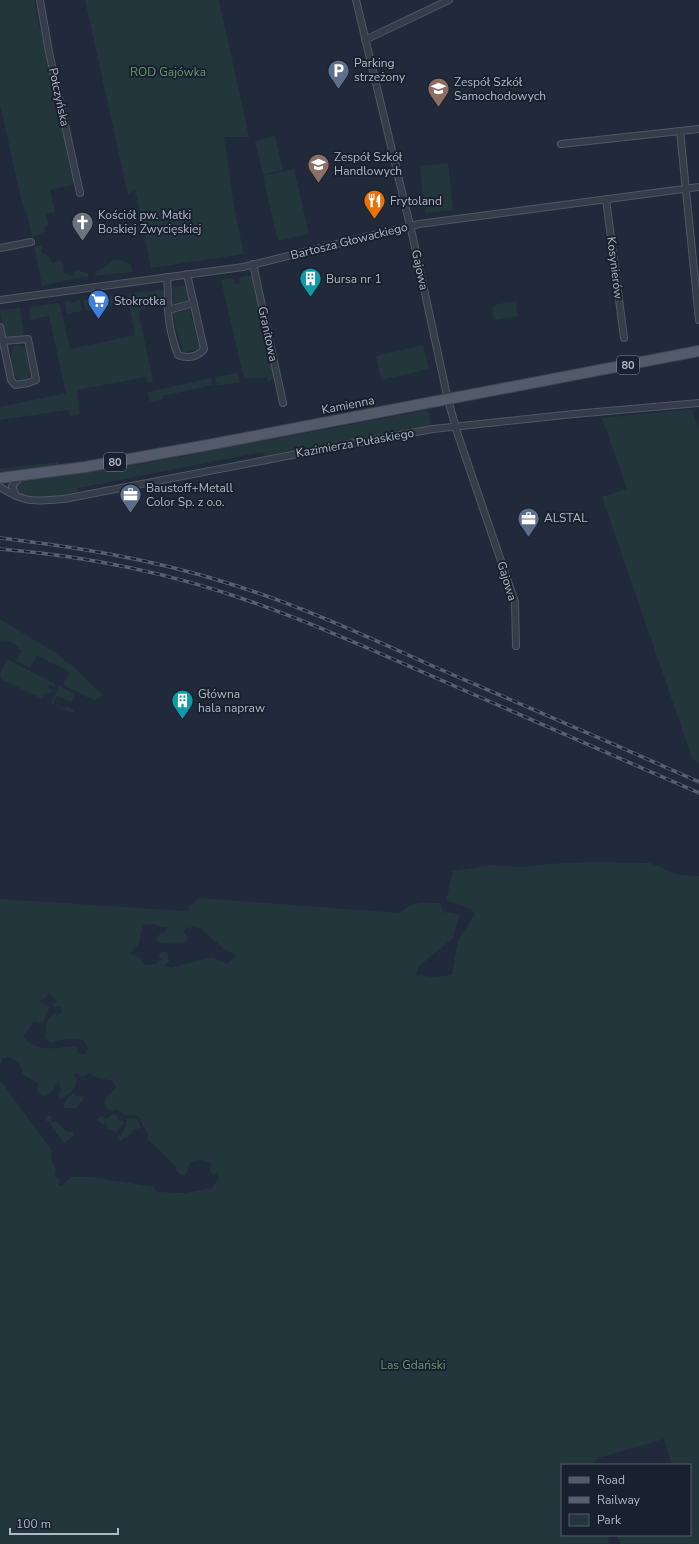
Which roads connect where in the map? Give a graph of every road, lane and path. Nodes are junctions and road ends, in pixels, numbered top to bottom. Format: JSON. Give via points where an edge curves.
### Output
{"nodes":[{"id":1,"x":40,"y":0,"type":"edge"},
{"id":2,"x":356,"y":0,"type":"edge"},
{"id":3,"x":449,"y":0,"type":"edge"},
{"id":4,"x":366,"y":40,"type":"junction"},
{"id":5,"x":699,"y":129,"type":"edge"},
{"id":6,"x":680,"y":131,"type":"junction"},
{"id":7,"x":561,"y":144,"type":"dead end"},
{"id":8,"x":699,"y":187,"type":"edge"},
{"id":9,"x":685,"y":189,"type":"junction"},
{"id":10,"x":80,"y":193,"type":"dead end"},
{"id":11,"x":606,"y":199,"type":"junction"},
{"id":12,"x":410,"y":226,"type":"junction"},
{"id":13,"x":31,"y":242,"type":"dead end"},
{"id":14,"x":0,"y":248,"type":"edge"},
{"id":15,"x":253,"y":264,"type":"junction"},
{"id":16,"x":187,"y":274,"type":"junction"},
{"id":17,"x":167,"y":277,"type":"junction"},
{"id":18,"x":0,"y":300,"type":"edge"},
{"id":19,"x":194,"y":303,"type":"junction"},
{"id":20,"x":168,"y":310,"type":"junction"},
{"id":21,"x":699,"y":320,"type":"edge"},
{"id":22,"x":0,"y":327,"type":"edge"},
{"id":23,"x":624,"y":338,"type":"dead end"},
{"id":24,"x":3,"y":341,"type":"junction"},
{"id":25,"x":699,"y":351,"type":"edge"},
{"id":26,"x":448,"y":400,"type":"junction"},
{"id":27,"x":283,"y":403,"type":"dead end"},
{"id":28,"x":699,"y":403,"type":"edge"},
{"id":29,"x":456,"y":426,"type":"junction"},
{"id":30,"x":22,"y":475,"type":"junction"},
{"id":31,"x":0,"y":478,"type":"edge"},
{"id":32,"x":0,"y":487,"type":"edge"},
{"id":33,"x":16,"y":496,"type":"junction"},
{"id":34,"x":516,"y":646,"type":"dead end"}],
"edges":[{"from":1,"to":10,"type":"street","name":"Połczyńska"},
{"from":2,"to":4,"type":"street","name":"Gajowa"},
{"from":3,"to":4,"type":"street"},
{"from":4,"to":12,"type":"street","name":"Gajowa"},
{"from":5,"to":6,"type":"street"},
{"from":6,"to":7,"type":"street"},
{"from":6,"to":9,"type":"street"},
{"from":8,"to":9,"type":"street","name":"Bartosza Głowackiego"},
{"from":9,"to":11,"type":"street","name":"Bartosza Głowackiego"},
{"from":9,"to":21,"type":"street"},
{"from":11,"to":12,"type":"street","name":"Bartosza Głowackiego"},
{"from":11,"to":23,"type":"street","name":"Kosynierów"},
{"from":12,"to":15,"type":"street","name":"Bartosza Głowackiego"},
{"from":12,"to":26,"type":"street","name":"Gajowa"},
{"from":13,"to":14,"type":"street"},
{"from":15,"to":16,"type":"street","name":"Bartosza Głowackiego"},
{"from":15,"to":27,"type":"street","name":"Granitowa"},
{"from":16,"to":17,"type":"street","name":"Bartosza Głowackiego"},
{"from":16,"to":19,"type":"street"},
{"from":17,"to":18,"type":"street","name":"Bartosza Głowackiego"},
{"from":17,"to":20,"type":"street"},
{"from":19,"to":20,"type":"street"},
{"from":19,"to":20,"type":"street","via":[[204,349],[200,354],[184,358],[178,355]]},
{"from":22,"to":24,"type":"street"},
{"from":24,"to":24,"type":"street","via":[[11,380],[15,385],[36,380],[28,339]]},
{"from":25,"to":26,"type":"main road","name":"Kamienna","number":"80"},
{"from":26,"to":29,"type":"street","name":"Gajowa"},
{"from":26,"to":30,"type":"main road","name":"Kamienna","number":"80","via":[[85,467]]},
{"from":28,"to":29,"type":"street","name":"Kazimierza Pułaskiego"},
{"from":29,"to":33,"type":"street","name":"Kazimierza Pułaskiego","via":[[64,499],[29,501]]},
{"from":29,"to":34,"type":"street","name":"Gajowa","via":[[515,602]]},
{"from":30,"to":31,"type":"main road","name":"Kamienna","number":"80"},
{"from":30,"to":33,"type":"street","via":[[12,486]]},
{"from":32,"to":33,"type":"street","name":"Kazimierza Pułaskiego"}]}
